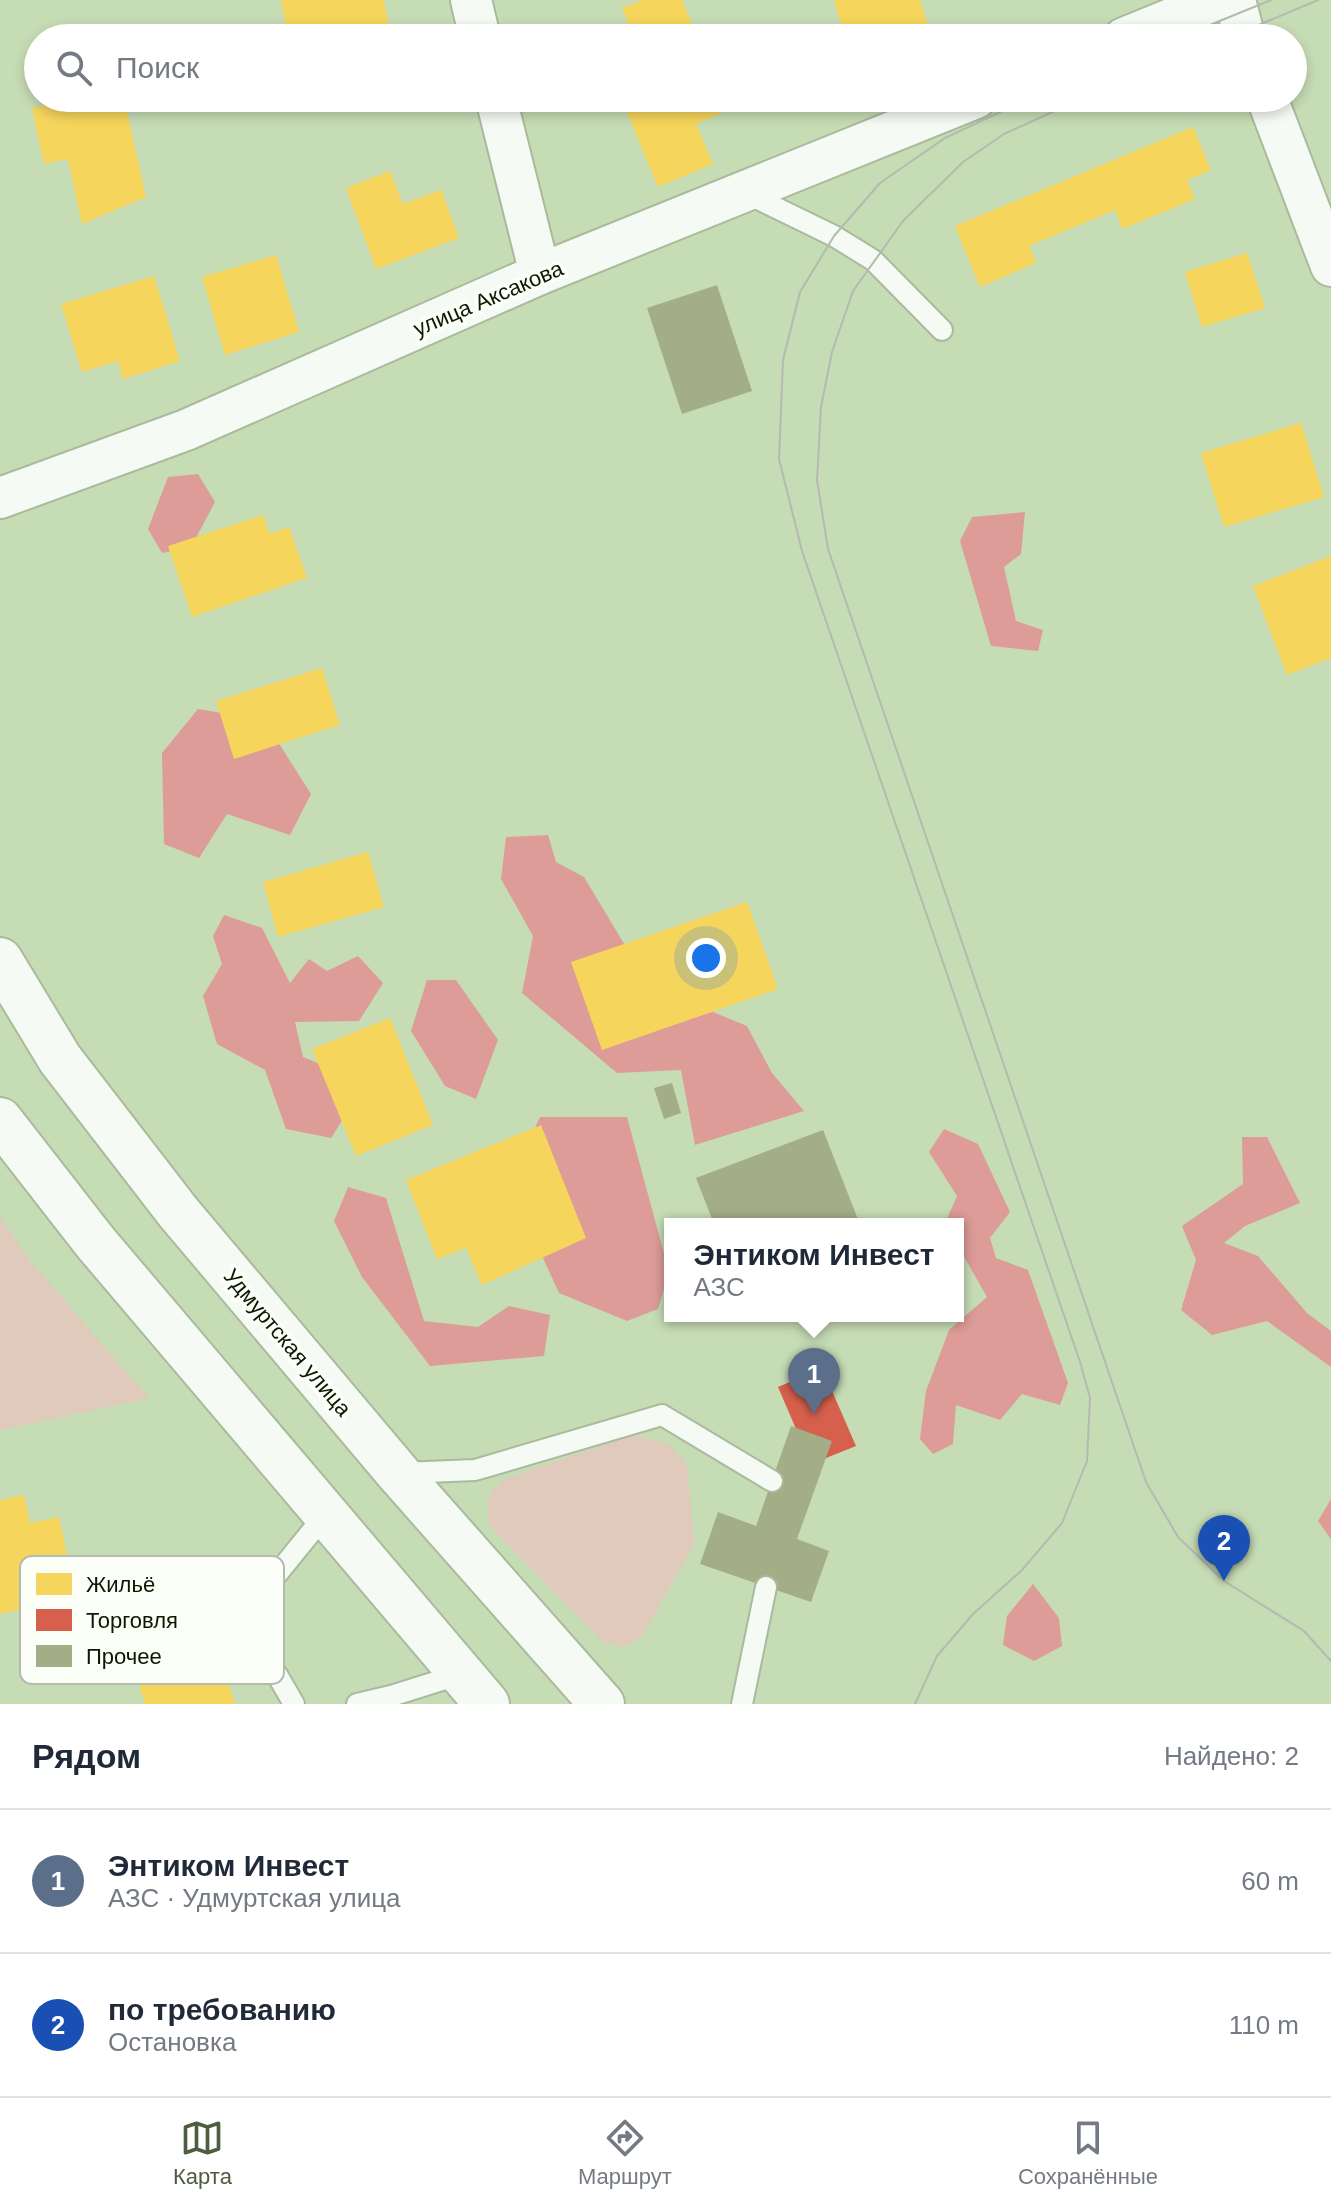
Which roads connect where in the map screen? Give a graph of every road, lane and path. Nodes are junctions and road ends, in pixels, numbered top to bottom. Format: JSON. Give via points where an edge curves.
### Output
{"nodes":[{"id":1,"x":471,"y":0,"type":"edge"},
{"id":2,"x":1217,"y":0,"type":"edge"},
{"id":3,"x":1235,"y":0,"type":"edge"},
{"id":4,"x":477,"y":24,"type":"edge"},
{"id":5,"x":1158,"y":24,"type":"edge"},
{"id":6,"x":1241,"y":24,"type":"edge"},
{"id":7,"x":500,"y":112,"type":"edge"},
{"id":8,"x":941,"y":112,"type":"edge"},
{"id":9,"x":1272,"y":112,"type":"edge"},
{"id":10,"x":744,"y":192,"type":"junction"},
{"id":11,"x":1331,"y":266,"type":"edge"},
{"id":12,"x":540,"y":274,"type":"junction"},
{"id":13,"x":942,"y":330,"type":"dead end"},
{"id":14,"x":0,"y":498,"type":"edge"},
{"id":15,"x":0,"y":960,"type":"edge"},
{"id":16,"x":0,"y":1120,"type":"edge"},
{"id":17,"x":398,"y":1473,"type":"junction"},
{"id":18,"x":772,"y":1481,"type":"dead end"},
{"id":19,"x":325,"y":1515,"type":"junction"},
{"id":20,"x":284,"y":1566,"type":"edge"},
{"id":21,"x":766,"y":1587,"type":"dead end"},
{"id":22,"x":282,"y":1684,"type":"edge"},
{"id":23,"x":474,"y":1689,"type":"edge"},
{"id":24,"x":294,"y":1704,"type":"edge"},
{"id":25,"x":357,"y":1704,"type":"edge"},
{"id":26,"x":602,"y":1704,"type":"edge"},
{"id":27,"x":742,"y":1704,"type":"edge"}],
"edges":[{"from":1,"to":4,"type":"street"},
{"from":2,"to":5,"type":"street"},
{"from":3,"to":6,"type":"street"},
{"from":7,"to":12,"type":"street"},
{"from":8,"to":10,"type":"street","name":"улица Аксакова"},
{"from":9,"to":11,"type":"street"},
{"from":10,"to":12,"type":"street","name":"улица Аксакова"},
{"from":10,"to":13,"type":"lane","via":[[873,260]]},
{"from":12,"to":14,"type":"street","name":"улица Аксакова","via":[[186,430]]},
{"from":15,"to":17,"type":"main road","name":"Удмуртская улица","via":[[60,1059],[178,1212]]},
{"from":16,"to":19,"type":"main road","via":[[95,1242]]},
{"from":17,"to":18,"type":"lane","via":[[475,1470],[662,1415]]},
{"from":17,"to":26,"type":"main road","name":"Удмуртская улица"},
{"from":19,"to":20,"type":"lane"},
{"from":19,"to":23,"type":"main road"},
{"from":21,"to":27,"type":"lane"},
{"from":22,"to":24,"type":"lane"},
{"from":23,"to":25,"type":"lane"}]}
